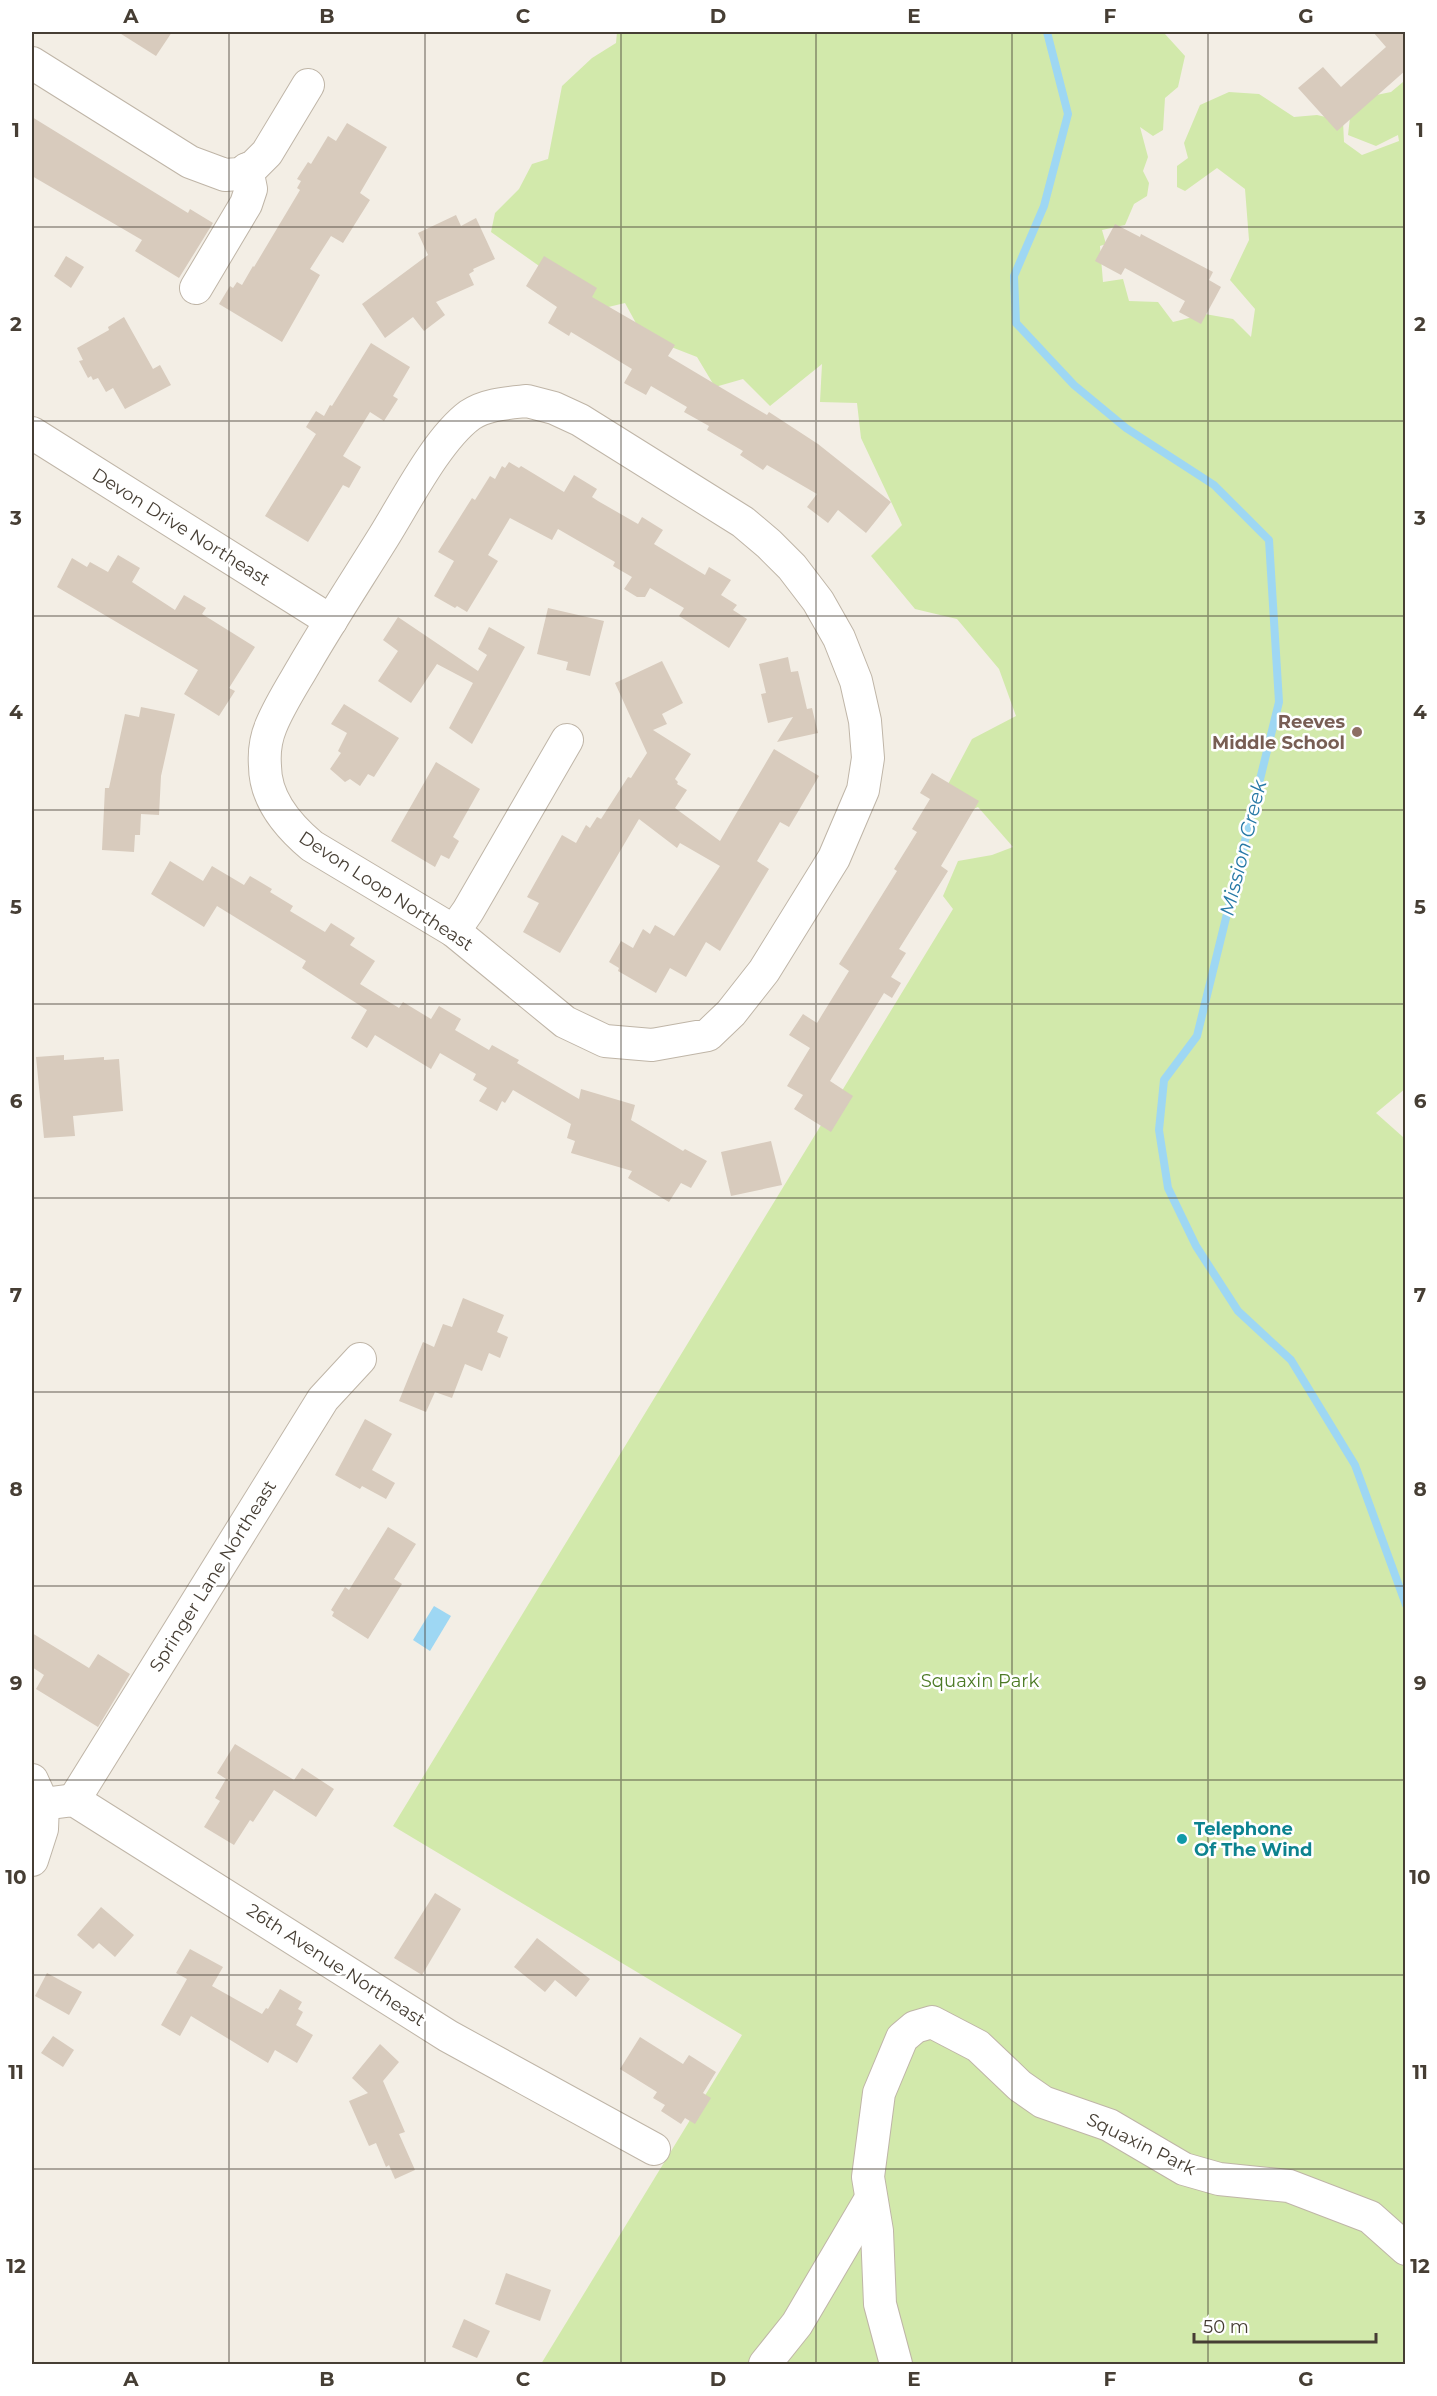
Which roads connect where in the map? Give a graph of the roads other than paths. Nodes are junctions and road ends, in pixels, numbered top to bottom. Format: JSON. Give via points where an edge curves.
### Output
{"nodes":[{"id":1,"x":32,"y":63,"type":"edge"},
{"id":2,"x":308,"y":85,"type":"dead end"},
{"id":3,"x":247,"y":170,"type":"junction"},
{"id":4,"x":196,"y":288,"type":"dead end"},
{"id":5,"x":32,"y":434,"type":"edge"},
{"id":6,"x":331,"y":621,"type":"junction"},
{"id":7,"x":567,"y":740,"type":"dead end"},
{"id":8,"x":454,"y":931,"type":"junction"},
{"id":9,"x":360,"y":1359,"type":"dead end"},
{"id":10,"x":37,"y":1792,"type":"edge"},
{"id":11,"x":74,"y":1800,"type":"junction"},
{"id":12,"x":32,"y":1860,"type":"edge"},
{"id":13,"x":654,"y":2149,"type":"dead end"},
{"id":14,"x":870,"y":2200,"type":"junction"},
{"id":15,"x":1406,"y":2249,"type":"edge"},
{"id":16,"x":765,"y":2364,"type":"edge"},
{"id":17,"x":896,"y":2364,"type":"edge"}],
"edges":[{"from":1,"to":3,"type":"street","via":[[190,162],[225,175]]},
{"from":2,"to":3,"type":"street","via":[[267,153]]},
{"from":3,"to":4,"type":"street","via":[[251,189],[246,204]]},
{"from":5,"to":6,"type":"street","name":"Devon Drive Northeast"},
{"from":6,"to":8,"type":"street","name":"Devon Loop Northeast","via":[[271,727],[264,768],[277,809],[312,846]]},
{"from":6,"to":8,"type":"street","name":"Devon Loop Northeast","via":[[440,447],[456,428],[471,414],[488,407],[527,402],[554,408],[580,420],[743,522],[792,567],[818,601],[852,670],[865,721],[868,758],[863,790],[851,823],[834,858],[764,971],[708,1035],[652,1045],[604,1041],[566,1022]]},
{"from":7,"to":8,"type":"street"},
{"from":9,"to":11,"type":"street","name":"Springer Lane Northeast","via":[[323,1399]]},
{"from":10,"to":11,"type":"street"},
{"from":10,"to":12,"type":"street","via":[[42,1829]]},
{"from":11,"to":13,"type":"street","name":"26th Avenue Northeast","via":[[448,2036]]},
{"from":14,"to":15,"type":"street","name":"Squaxin Park","via":[[868,2177],[879,2093],[903,2038],[915,2027],[932,2022],[978,2046],[1042,2102],[1109,2125],[1184,2169],[1219,2179],[1289,2186],[1370,2217]]},
{"from":14,"to":16,"type":"street","via":[[797,2324]]},
{"from":14,"to":17,"type":"street","name":"Squaxin Park","via":[[877,2231],[880,2304]]}]}
